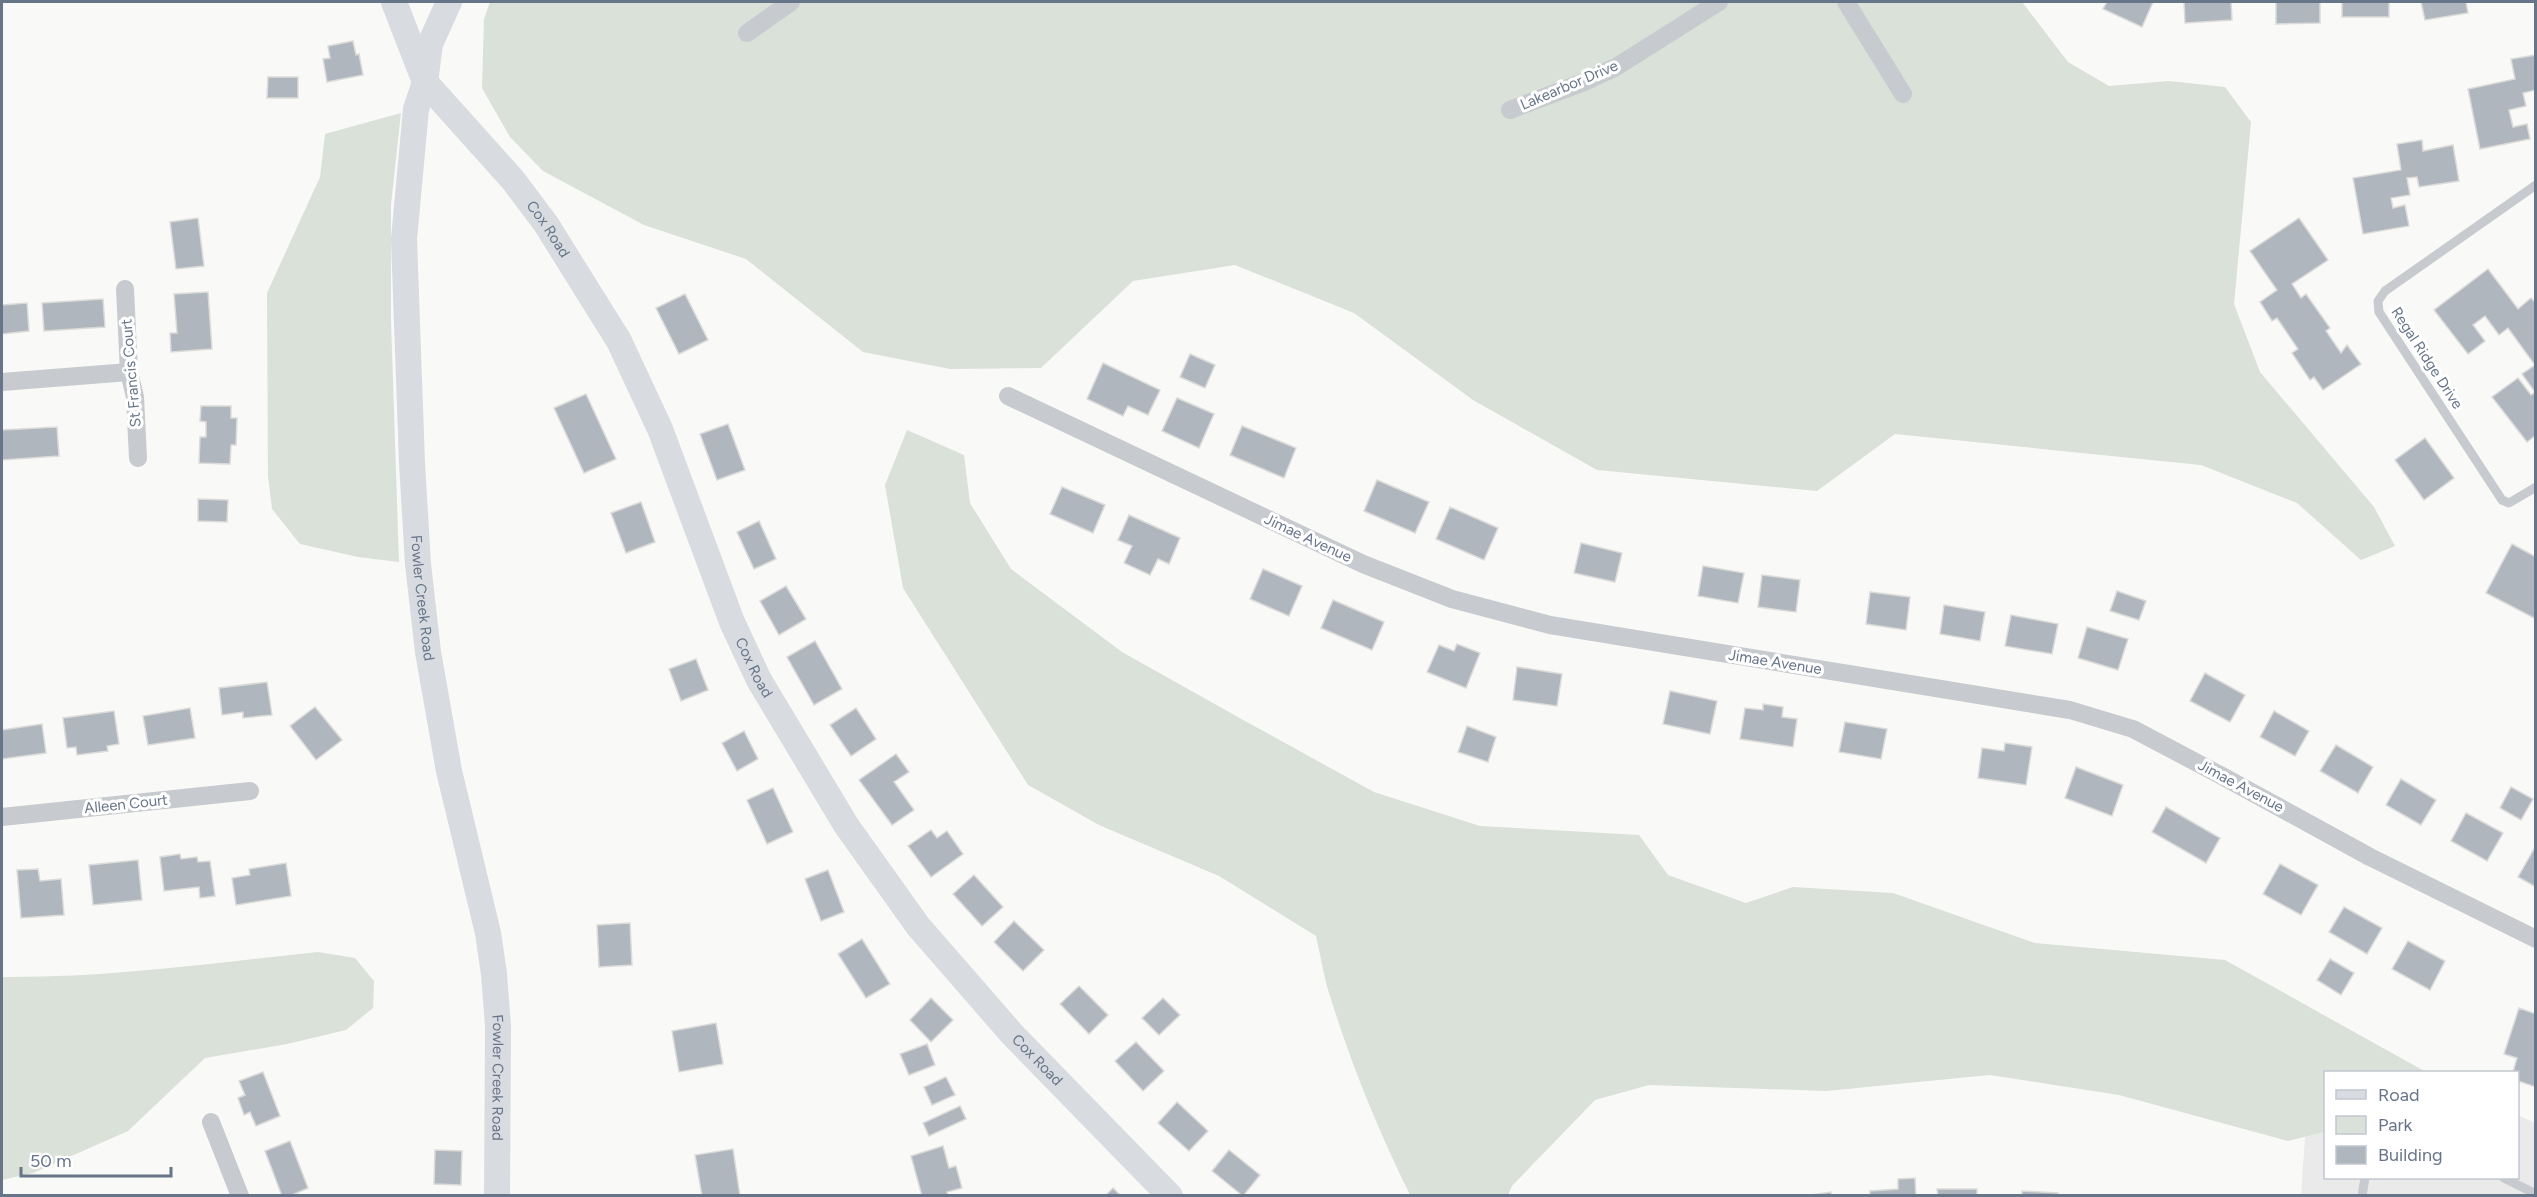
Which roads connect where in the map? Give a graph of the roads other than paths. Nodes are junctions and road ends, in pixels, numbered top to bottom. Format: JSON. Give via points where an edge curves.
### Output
{"nodes":[{"id":1,"x":394,"y":2,"type":"edge"},
{"id":2,"x":449,"y":2,"type":"edge"},
{"id":3,"x":791,"y":2,"type":"edge"},
{"id":4,"x":1719,"y":2,"type":"edge"},
{"id":5,"x":1846,"y":2,"type":"edge"},
{"id":6,"x":747,"y":33,"type":"dead end"},
{"id":7,"x":425,"y":82,"type":"junction"},
{"id":8,"x":1903,"y":94,"type":"dead end"},
{"id":9,"x":1510,"y":110,"type":"dead end"},
{"id":10,"x":2535,"y":185,"type":"edge"},
{"id":11,"x":125,"y":289,"type":"dead end"},
{"id":12,"x":129,"y":372,"type":"junction"},
{"id":13,"x":2,"y":382,"type":"edge"},
{"id":14,"x":1008,"y":396,"type":"dead end"},
{"id":15,"x":138,"y":458,"type":"dead end"},
{"id":16,"x":2535,"y":487,"type":"edge"},
{"id":17,"x":250,"y":791,"type":"dead end"},
{"id":18,"x":2,"y":817,"type":"edge"},
{"id":19,"x":2535,"y":939,"type":"edge"},
{"id":20,"x":211,"y":1122,"type":"dead end"},
{"id":21,"x":2365,"y":1179,"type":"edge"},
{"id":22,"x":2506,"y":1179,"type":"edge"},
{"id":23,"x":2535,"y":1194,"type":"edge"},
{"id":24,"x":240,"y":1196,"type":"edge"},
{"id":25,"x":497,"y":1196,"type":"edge"},
{"id":26,"x":1170,"y":1196,"type":"edge"},
{"id":27,"x":2362,"y":1196,"type":"edge"}],
"edges":[{"from":1,"to":7,"type":"street"},
{"from":2,"to":7,"type":"street","name":"Fowler Creek Road","via":[[430,44]]},
{"from":3,"to":6,"type":"street"},
{"from":4,"to":9,"type":"street","name":"Lakearbor Drive","via":[[1616,67]]},
{"from":5,"to":8,"type":"street"},
{"from":7,"to":25,"type":"street","name":"Fowler Creek Road","via":[[416,109],[404,239],[417,541],[428,652],[447,760],[494,974],[498,1026]]},
{"from":7,"to":26,"type":"street","name":"Cox Road","via":[[513,180],[546,224],[618,341],[660,429],[732,622],[759,680],[846,825],[918,926],[1012,1034]]},
{"from":10,"to":16,"type":"lane","name":"Regal Ridge Drive","via":[[2385,291],[2379,301],[2379,312],[2502,500],[2509,503]]},
{"from":11,"to":12,"type":"street","name":"St Francis Court"},
{"from":12,"to":13,"type":"street"},
{"from":12,"to":15,"type":"street","name":"St Francis Court","via":[[135,397]]},
{"from":14,"to":19,"type":"street","name":"Jimae Avenue","via":[[1363,564],[1452,599],[1506,615],[1550,626],[2070,710],[2133,729],[2370,857]]},
{"from":17,"to":18,"type":"street","name":"Alleen Court"},
{"from":20,"to":24,"type":"street"},
{"from":21,"to":27,"type":"lane"},
{"from":22,"to":23,"type":"lane"}]}
